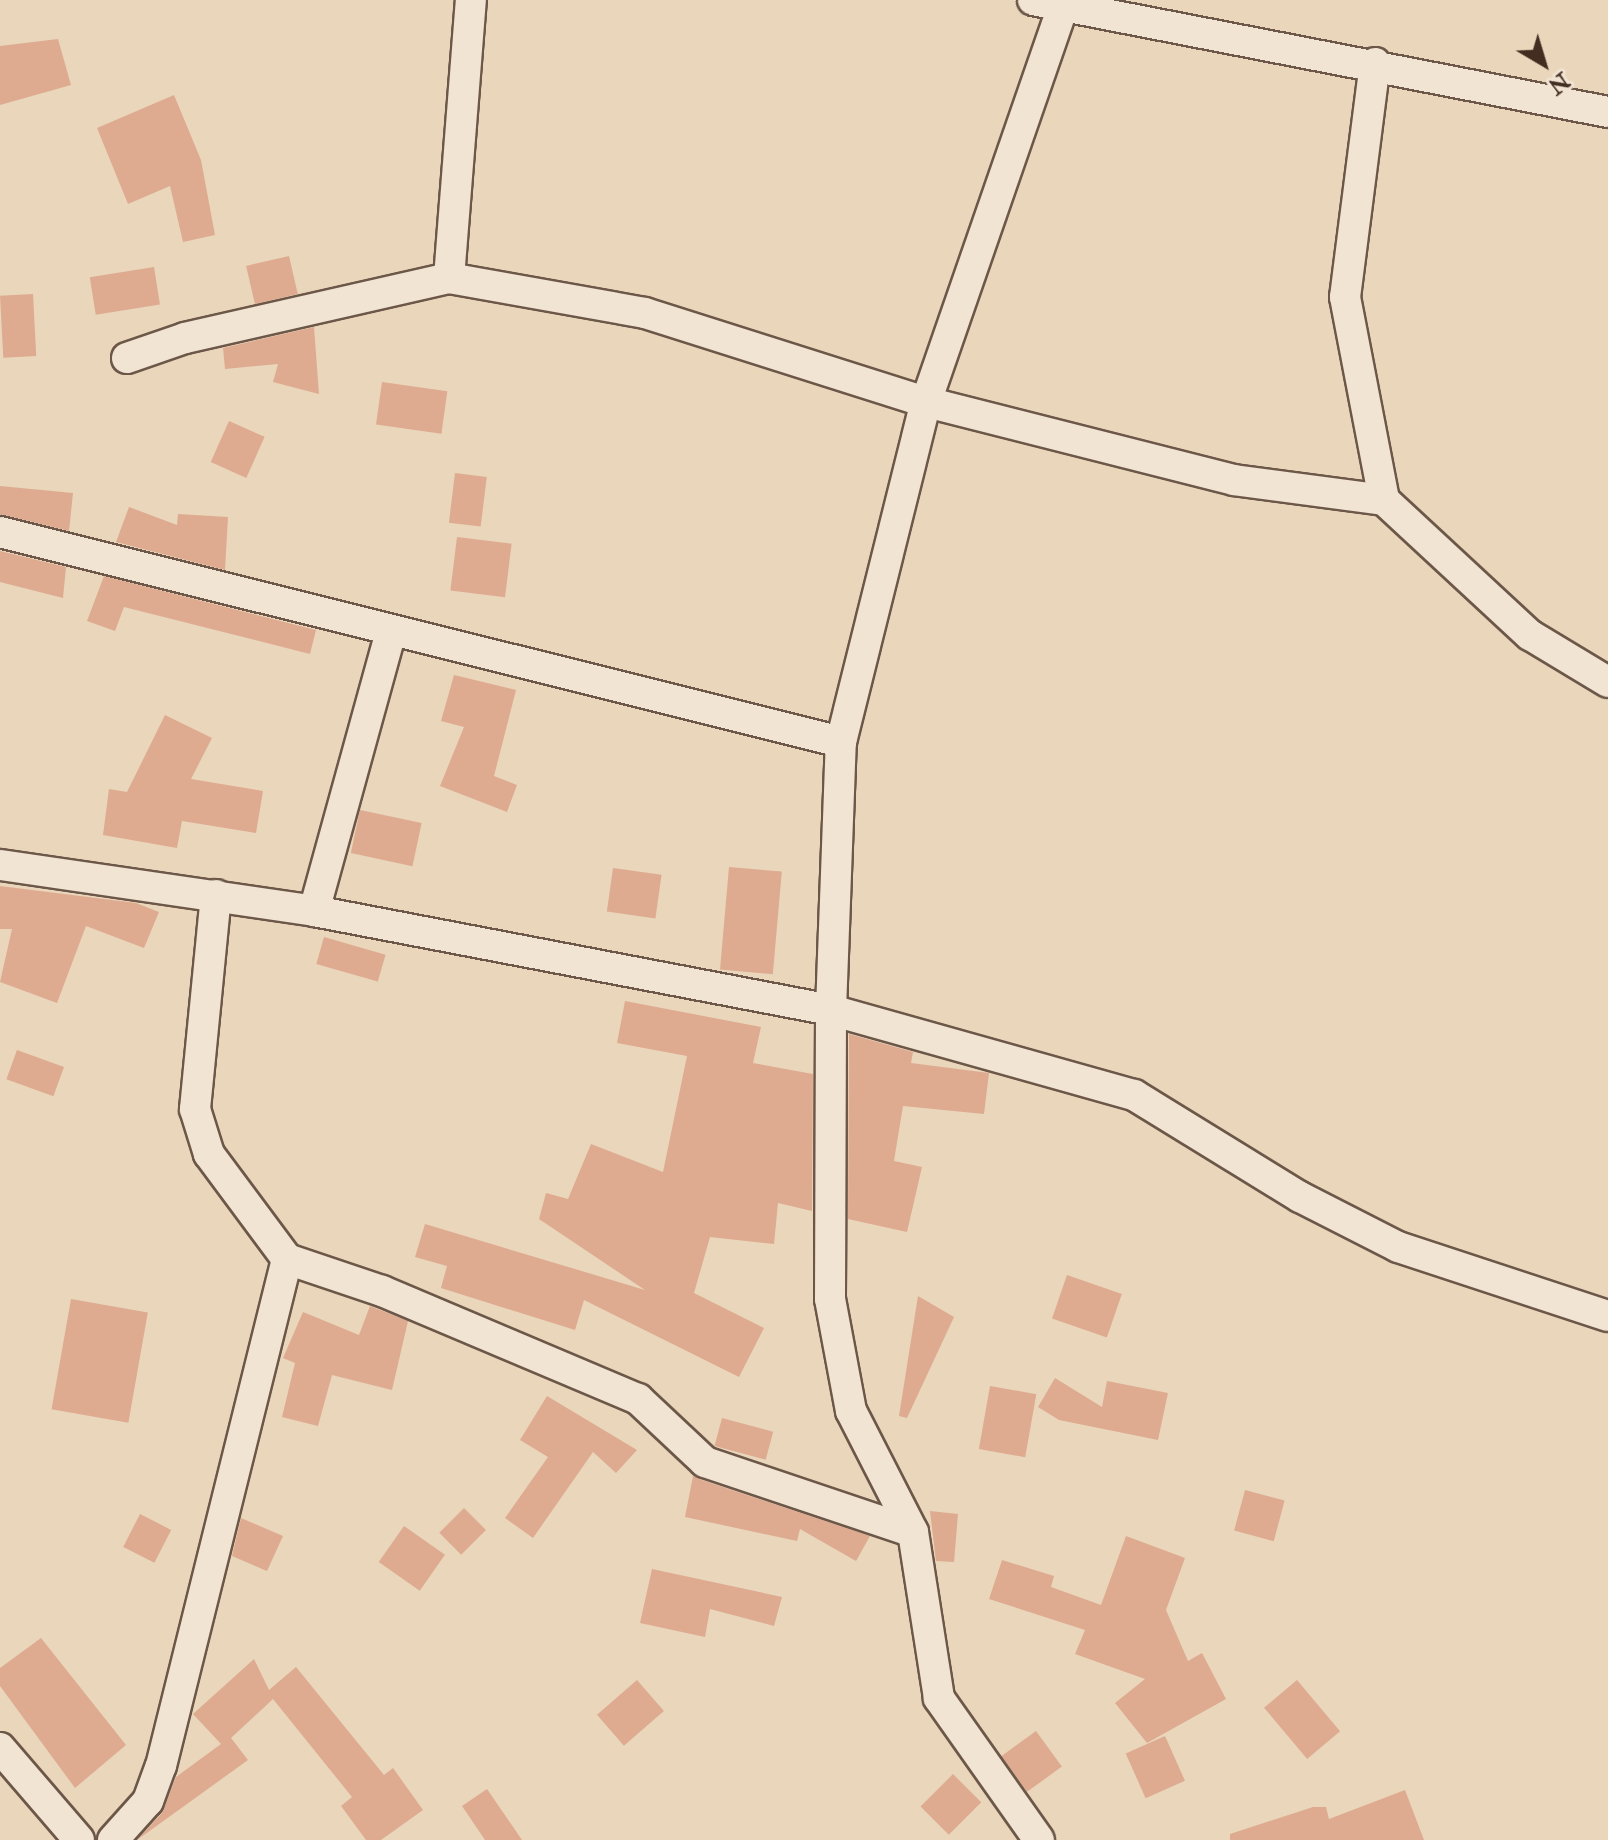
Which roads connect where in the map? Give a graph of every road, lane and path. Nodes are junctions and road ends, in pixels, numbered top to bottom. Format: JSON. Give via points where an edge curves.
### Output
{"nodes":[{"id":1,"x":471,"y":0,"type":"edge"},
{"id":2,"x":1033,"y":0,"type":"edge"},
{"id":3,"x":1064,"y":3,"type":"edge"},
{"id":4,"x":1375,"y":63,"type":"junction"},
{"id":5,"x":1608,"y":112,"type":"edge"},
{"id":6,"x":449,"y":278,"type":"junction"},
{"id":7,"x":127,"y":358,"type":"dead end"},
{"id":8,"x":926,"y":402,"type":"junction"},
{"id":9,"x":1384,"y":500,"type":"junction"},
{"id":10,"x":0,"y":532,"type":"edge"},
{"id":11,"x":391,"y":632,"type":"junction"},
{"id":12,"x":1608,"y":682,"type":"edge"},
{"id":13,"x":841,"y":742,"type":"junction"},
{"id":14,"x":0,"y":865,"type":"edge"},
{"id":15,"x":216,"y":895,"type":"junction"},
{"id":16,"x":314,"y":911,"type":"junction"},
{"id":17,"x":831,"y":1010,"type":"junction"},
{"id":18,"x":287,"y":1259,"type":"junction"},
{"id":19,"x":1608,"y":1316,"type":"edge"},
{"id":20,"x":913,"y":1532,"type":"junction"},
{"id":21,"x":0,"y":1748,"type":"edge"},
{"id":22,"x":79,"y":1840,"type":"edge"},
{"id":23,"x":113,"y":1840,"type":"edge"},
{"id":24,"x":1039,"y":1840,"type":"edge"}],
"edges":[{"from":1,"to":6,"type":"street"},
{"from":2,"to":3,"type":"street"},
{"from":3,"to":4,"type":"street"},
{"from":3,"to":8,"type":"street"},
{"from":4,"to":5,"type":"street"},
{"from":4,"to":9,"type":"street","via":[[1345,297]]},
{"from":6,"to":7,"type":"street","via":[[185,338]]},
{"from":6,"to":8,"type":"street","via":[[645,313]]},
{"from":8,"to":9,"type":"street","via":[[1234,480]]},
{"from":8,"to":13,"type":"street"},
{"from":9,"to":12,"type":"street","via":[[1530,635]]},
{"from":10,"to":11,"type":"street"},
{"from":11,"to":13,"type":"street"},
{"from":11,"to":16,"type":"street"},
{"from":13,"to":17,"type":"street"},
{"from":14,"to":15,"type":"street"},
{"from":15,"to":16,"type":"street"},
{"from":15,"to":18,"type":"street","via":[[195,1109],[209,1154]]},
{"from":16,"to":17,"type":"street"},
{"from":17,"to":19,"type":"street","via":[[1134,1095],[1300,1197],[1398,1247]]},
{"from":17,"to":20,"type":"street","via":[[830,1299],[851,1411]]},
{"from":18,"to":20,"type":"street","via":[[382,1291],[638,1399],[705,1462]]},
{"from":18,"to":23,"type":"street","via":[[161,1766],[148,1801]]},
{"from":20,"to":24,"type":"street","via":[[939,1698]]},
{"from":21,"to":22,"type":"street"}]}
